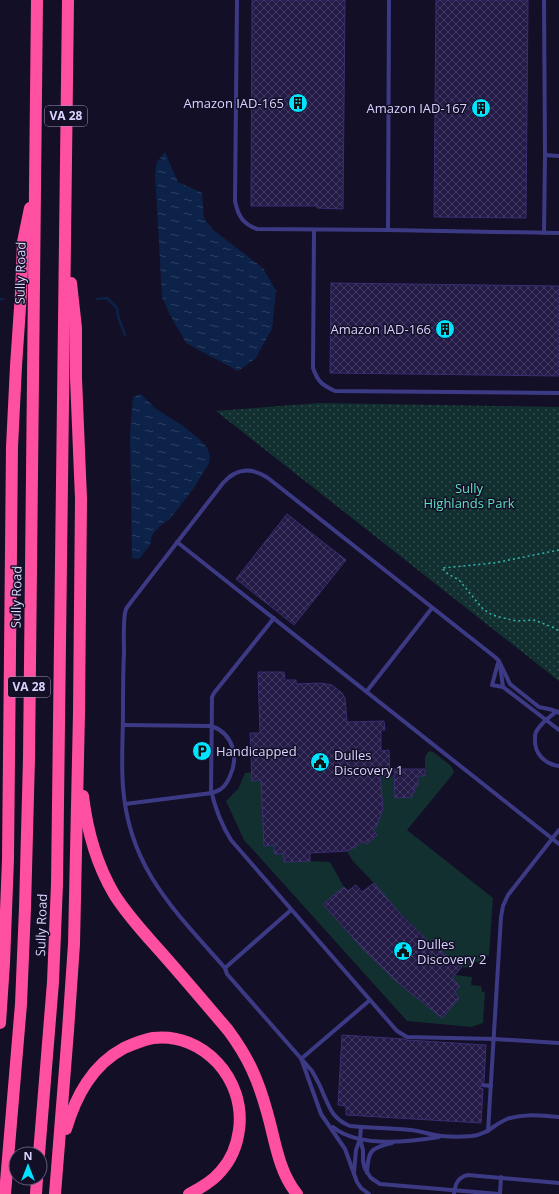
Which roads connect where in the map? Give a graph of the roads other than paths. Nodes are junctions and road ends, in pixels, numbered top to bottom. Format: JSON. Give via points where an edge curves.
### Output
{"nodes":[{"id":1,"x":37,"y":0,"type":"edge"},
{"id":2,"x":68,"y":0,"type":"edge"},
{"id":3,"x":237,"y":0,"type":"edge"},
{"id":4,"x":390,"y":0,"type":"edge"},
{"id":5,"x":544,"y":0,"type":"edge"},
{"id":6,"x":546,"y":156,"type":"junction"},
{"id":7,"x":559,"y":156,"type":"edge"},
{"id":8,"x":35,"y":179,"type":"junction"},
{"id":9,"x":314,"y":230,"type":"junction"},
{"id":10,"x":388,"y":230,"type":"junction"},
{"id":11,"x":65,"y":232,"type":"junction"},
{"id":12,"x":544,"y":233,"type":"junction"},
{"id":13,"x":559,"y":234,"type":"edge"},
{"id":14,"x":559,"y":393,"type":"edge"},
{"id":15,"x":177,"y":542,"type":"junction"},
{"id":16,"x":432,"y":608,"type":"junction"},
{"id":17,"x":274,"y":618,"type":"junction"},
{"id":18,"x":499,"y":661,"type":"junction"},
{"id":19,"x":503,"y":687,"type":"junction"},
{"id":20,"x":366,"y":691,"type":"junction"},
{"id":21,"x":9,"y":693,"type":"junction"},
{"id":22,"x":558,"y":712,"type":"edge"},
{"id":23,"x":79,"y":713,"type":"junction"},
{"id":24,"x":546,"y":720,"type":"junction"},
{"id":25,"x":123,"y":725,"type":"junction"},
{"id":26,"x":211,"y":726,"type":"junction"},
{"id":27,"x":559,"y":730,"type":"edge"},
{"id":28,"x":559,"y":766,"type":"edge"},
{"id":29,"x":0,"y":790,"type":"edge"},
{"id":30,"x":212,"y":793,"type":"junction"},
{"id":31,"x":125,"y":804,"type":"junction"},
{"id":32,"x":559,"y":830,"type":"edge"},
{"id":33,"x":552,"y":838,"type":"junction"},
{"id":34,"x":559,"y":844,"type":"edge"},
{"id":35,"x":291,"y":910,"type":"junction"},
{"id":36,"x":225,"y":968,"type":"junction"},
{"id":37,"x":370,"y":1000,"type":"junction"},
{"id":38,"x":0,"y":1023,"type":"edge"},
{"id":39,"x":494,"y":1039,"type":"junction"},
{"id":40,"x":559,"y":1043,"type":"edge"},
{"id":41,"x":301,"y":1059,"type":"junction"},
{"id":42,"x":483,"y":1085,"type":"dead end"},
{"id":43,"x":491,"y":1086,"type":"junction"},
{"id":44,"x":559,"y":1117,"type":"edge"},
{"id":45,"x":329,"y":1125,"type":"junction"},
{"id":46,"x":361,"y":1127,"type":"junction"},
{"id":47,"x":488,"y":1132,"type":"junction"},
{"id":48,"x":441,"y":1136,"type":"junction"},
{"id":49,"x":360,"y":1139,"type":"junction"},
{"id":50,"x":396,"y":1142,"type":"junction"},
{"id":51,"x":40,"y":1146,"type":"edge"},
{"id":52,"x":59,"y":1152,"type":"junction"},
{"id":53,"x":367,"y":1174,"type":"junction"},
{"id":54,"x":354,"y":1176,"type":"junction"},
{"id":55,"x":501,"y":1177,"type":"junction"},
{"id":56,"x":559,"y":1183,"type":"edge"},
{"id":57,"x":454,"y":1192,"type":"edge"},
{"id":58,"x":5,"y":1194,"type":"edge"},
{"id":59,"x":55,"y":1194,"type":"edge"},
{"id":60,"x":190,"y":1194,"type":"edge"},
{"id":61,"x":297,"y":1194,"type":"edge"},
{"id":62,"x":370,"y":1194,"type":"edge"},
{"id":63,"x":499,"y":1194,"type":"edge"}],
"edges":[{"from":1,"to":8,"type":"highway","name":"Sully Road","number":"VA 28"},
{"from":2,"to":11,"type":"highway","name":"Sully Road","number":"VA 28"},
{"from":3,"to":9,"type":"lane","via":[[237,211],[240,218],[257,229]]},
{"from":4,"to":10,"type":"lane"},
{"from":5,"to":6,"type":"lane"},
{"from":6,"to":7,"type":"lane"},
{"from":6,"to":12,"type":"lane"},
{"from":8,"to":21,"type":"highway","via":[[23,242],[13,420]]},
{"from":8,"to":58,"type":"highway","name":"Sully Road","number":"VA 28","via":[[25,922],[21,1004]]},
{"from":9,"to":10,"type":"lane"},
{"from":9,"to":14,"type":"lane","via":[[313,368],[316,378],[324,386],[335,391]]},
{"from":10,"to":12,"type":"lane"},
{"from":11,"to":23,"type":"highway","via":[[76,328],[81,524]]},
{"from":11,"to":51,"type":"highway","name":"Sully Road","number":"VA 28","via":[[57,877],[53,982]]},
{"from":12,"to":13,"type":"lane"},
{"from":15,"to":16,"type":"lane","via":[[227,479],[235,473],[255,471],[268,478]]},
{"from":15,"to":17,"type":"lane"},
{"from":15,"to":25,"type":"lane","via":[[126,609]]},
{"from":16,"to":18,"type":"lane"},
{"from":16,"to":20,"type":"lane"},
{"from":17,"to":20,"type":"lane"},
{"from":17,"to":26,"type":"lane","via":[[214,693],[211,702]]},
{"from":18,"to":19,"type":"lane"},
{"from":18,"to":19,"type":"lane","via":[[492,685]]},
{"from":18,"to":22,"type":"lane","via":[[510,684],[539,707]]},
{"from":19,"to":24,"type":"lane"},
{"from":20,"to":33,"type":"lane"},
{"from":21,"to":29,"type":"highway"},
{"from":21,"to":38,"type":"highway","via":[[6,914]]},
{"from":22,"to":24,"type":"lane"},
{"from":23,"to":52,"type":"highway","via":[[74,944]]},
{"from":23,"to":61,"type":"highway","via":[[86,816],[95,850],[107,880],[133,920],[228,1030],[244,1053],[256,1077],[283,1170]]},
{"from":24,"to":27,"type":"lane"},
{"from":24,"to":28,"type":"lane","via":[[536,733],[536,751],[544,760]]},
{"from":25,"to":26,"type":"lane"},
{"from":25,"to":31,"type":"lane","via":[[122,778]]},
{"from":26,"to":30,"type":"lane"},
{"from":26,"to":30,"type":"lane","via":[[226,736],[231,743],[235,759],[227,781],[221,789]]},
{"from":30,"to":31,"type":"lane"},
{"from":30,"to":35,"type":"lane","via":[[218,816],[231,840]]},
{"from":31,"to":36,"type":"lane","via":[[134,841],[153,881],[172,908]]},
{"from":32,"to":33,"type":"lane"},
{"from":33,"to":34,"type":"lane"},
{"from":33,"to":39,"type":"lane","via":[[508,895],[503,906]]},
{"from":35,"to":36,"type":"lane"},
{"from":35,"to":37,"type":"lane"},
{"from":36,"to":41,"type":"lane","via":[[227,974]]},
{"from":37,"to":39,"type":"lane","via":[[397,1031],[407,1037]]},
{"from":37,"to":41,"type":"lane"},
{"from":39,"to":40,"type":"lane"},
{"from":39,"to":43,"type":"lane"},
{"from":41,"to":45,"type":"lane","via":[[321,1114]]},
{"from":41,"to":46,"type":"lane","via":[[312,1071],[335,1117],[350,1126]]},
{"from":42,"to":43,"type":"lane"},
{"from":43,"to":47,"type":"lane"},
{"from":44,"to":47,"type":"lane","via":[[516,1117],[502,1121]]},
{"from":45,"to":49,"type":"lane"},
{"from":45,"to":54,"type":"lane","via":[[345,1149]]},
{"from":46,"to":48,"type":"lane","via":[[413,1130]]},
{"from":46,"to":49,"type":"lane"},
{"from":47,"to":48,"type":"lane","via":[[472,1136]]},
{"from":48,"to":50,"type":"lane"},
{"from":49,"to":50,"type":"lane"},
{"from":49,"to":53,"type":"lane","via":[[363,1165]]},
{"from":49,"to":54,"type":"lane","via":[[356,1150]]},
{"from":50,"to":53,"type":"lane","via":[[374,1149],[369,1157]]},
{"from":52,"to":59,"type":"highway"},
{"from":52,"to":60,"type":"highway","via":[[78,1095],[92,1074],[109,1058],[130,1045],[152,1038],[191,1044],[216,1061],[229,1077],[237,1096],[240,1121],[237,1143],[227,1163],[215,1178]]},
{"from":53,"to":57,"type":"lane","via":[[375,1182],[385,1185]]},
{"from":54,"to":62,"type":"lane","via":[[361,1188]]},
{"from":55,"to":56,"type":"lane"},
{"from":55,"to":57,"type":"lane","via":[[468,1175],[457,1181]]},
{"from":55,"to":63,"type":"lane"},
{"from":57,"to":63,"type":"lane"}]}
